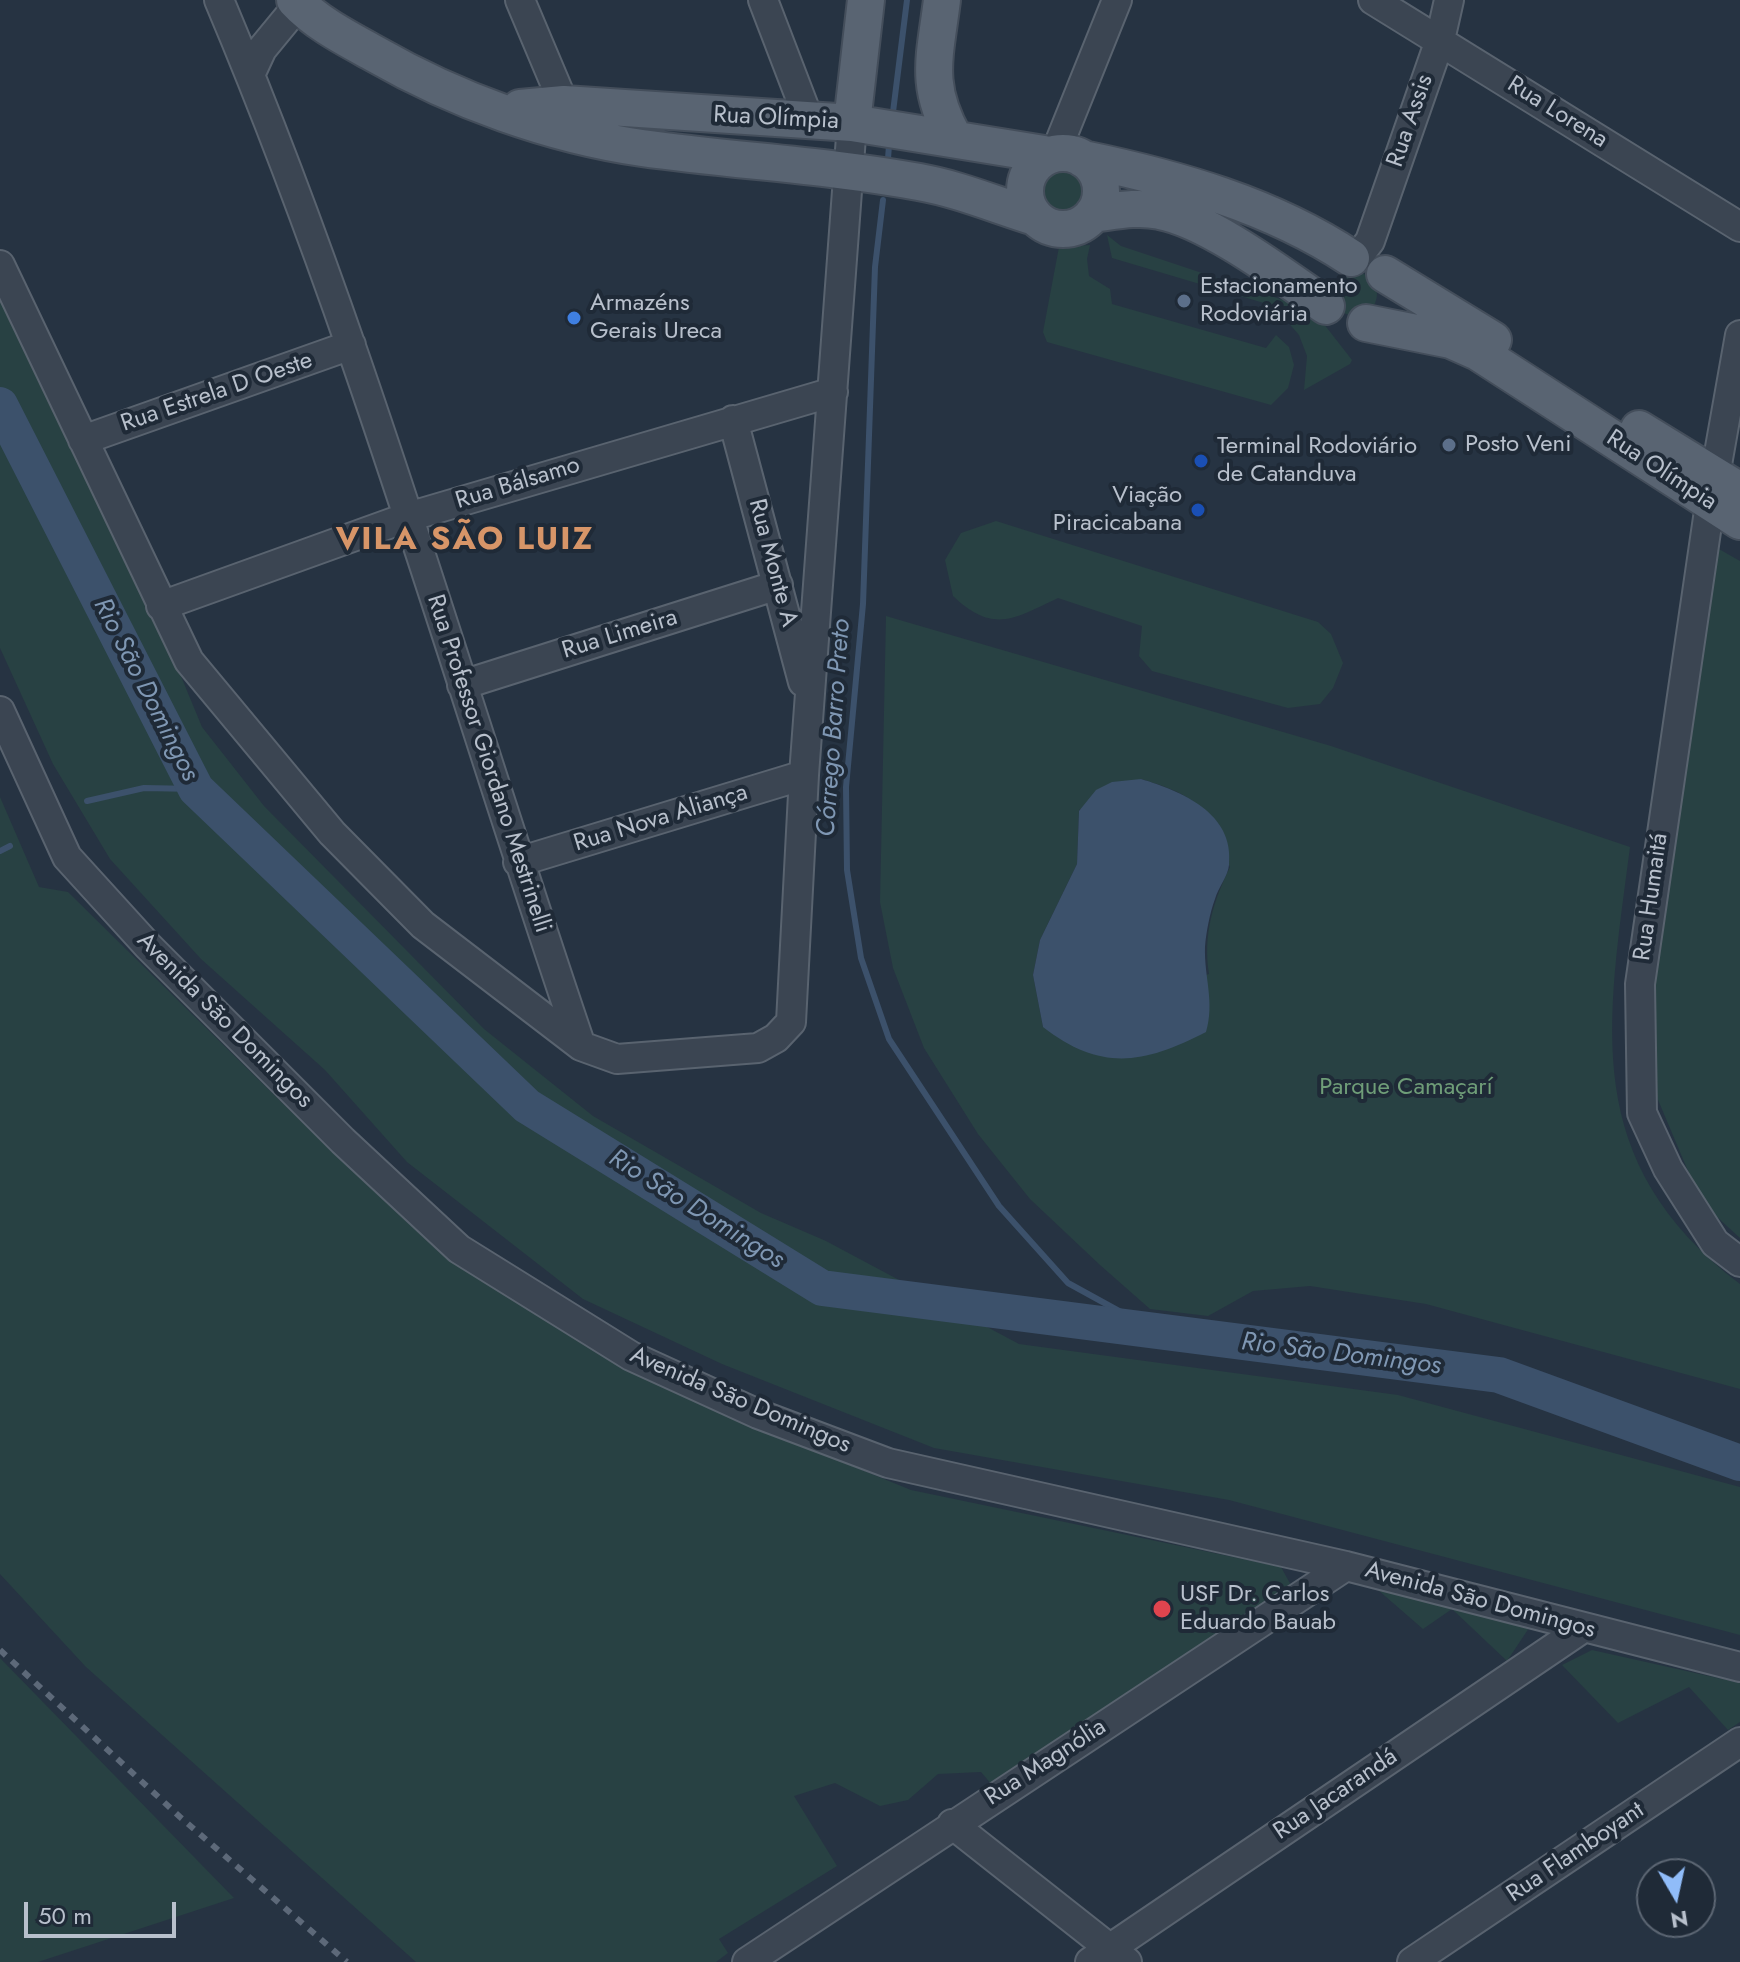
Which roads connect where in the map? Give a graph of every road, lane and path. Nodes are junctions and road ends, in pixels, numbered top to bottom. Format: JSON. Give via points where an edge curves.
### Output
{"nodes":[{"id":1,"x":219,"y":0,"type":"edge"},
{"id":2,"x":520,"y":0,"type":"edge"},
{"id":3,"x":763,"y":0,"type":"edge"},
{"id":4,"x":866,"y":0,"type":"edge"},
{"id":5,"x":942,"y":0,"type":"edge"},
{"id":6,"x":1117,"y":0,"type":"edge"},
{"id":7,"x":1373,"y":0,"type":"edge"},
{"id":8,"x":1449,"y":0,"type":"edge"},
{"id":9,"x":297,"y":2,"type":"edge"},
{"id":10,"x":1440,"y":40,"type":"junction"},
{"id":11,"x":250,"y":75,"type":"junction"},
{"id":12,"x":570,"y":119,"type":"junction"},
{"id":13,"x":809,"y":120,"type":"junction"},
{"id":14,"x":852,"y":123,"type":"junction"},
{"id":15,"x":954,"y":138,"type":"junction"},
{"id":16,"x":1067,"y":157,"type":"junction"},
{"id":17,"x":848,"y":170,"type":"junction"},
{"id":18,"x":1093,"y":214,"type":"junction"},
{"id":19,"x":1035,"y":217,"type":"junction"},
{"id":20,"x":1740,"y":227,"type":"edge"},
{"id":21,"x":1367,"y":258,"type":"junction"},
{"id":22,"x":0,"y":265,"type":"edge"},
{"id":23,"x":1326,"y":306,"type":"junction"},
{"id":24,"x":1366,"y":323,"type":"junction"},
{"id":25,"x":1740,"y":335,"type":"edge"},
{"id":26,"x":351,"y":345,"type":"junction"},
{"id":27,"x":833,"y":392,"type":"junction"},
{"id":28,"x":733,"y":420,"type":"junction"},
{"id":29,"x":83,"y":440,"type":"junction"},
{"id":30,"x":1727,"y":498,"type":"edge"},
{"id":31,"x":408,"y":517,"type":"junction"},
{"id":32,"x":778,"y":585,"type":"junction"},
{"id":33,"x":161,"y":606,"type":"junction"},
{"id":34,"x":462,"y":685,"type":"junction"},
{"id":35,"x":809,"y":705,"type":"junction"},
{"id":36,"x":0,"y":711,"type":"edge"},
{"id":37,"x":804,"y":775,"type":"junction"},
{"id":38,"x":518,"y":862,"type":"junction"},
{"id":39,"x":581,"y":1046,"type":"junction"},
{"id":40,"x":1740,"y":1262,"type":"edge"},
{"id":41,"x":1346,"y":1566,"type":"junction"},
{"id":42,"x":1583,"y":1628,"type":"junction"},
{"id":43,"x":1740,"y":1667,"type":"edge"},
{"id":44,"x":1740,"y":1742,"type":"edge"},
{"id":45,"x":952,"y":1824,"type":"junction"},
{"id":46,"x":1109,"y":1958,"type":"edge"},
{"id":47,"x":747,"y":1962,"type":"edge"},
{"id":48,"x":1412,"y":1962,"type":"edge"}],
"edges":[{"from":1,"to":11,"type":"street","name":"Rua Professor Giordano Mestrinelli"},
{"from":2,"to":12,"type":"street"},
{"from":3,"to":13,"type":"street"},
{"from":4,"to":14,"type":"main road"},
{"from":5,"to":15,"type":"main road","via":[[935,98]]},
{"from":6,"to":16,"type":"street","via":[[1067,120]]},
{"from":7,"to":10,"type":"street","name":"Rua Lorena"},
{"from":8,"to":10,"type":"street","name":"Rua Assis"},
{"from":9,"to":11,"type":"street"},
{"from":9,"to":12,"type":"main road","name":"Rua Olímpia","via":[[414,77],[500,110]]},
{"from":10,"to":20,"type":"street","name":"Rua Lorena"},
{"from":10,"to":21,"type":"street","name":"Rua Assis"},
{"from":11,"to":26,"type":"street","name":"Rua Professor Giordano Mestrinelli"},
{"from":12,"to":13,"type":"main road","name":"Rua Olímpia"},
{"from":12,"to":17,"type":"main road","name":"Rua Olímpia","via":[[640,148]]},
{"from":13,"to":14,"type":"main road","name":"Rua Olímpia"},
{"from":14,"to":15,"type":"main road","name":"Rua Olímpia"},
{"from":14,"to":17,"type":"street"},
{"from":15,"to":16,"type":"main road","name":"Rua Olímpia"},
{"from":16,"to":18,"type":"main road","via":[[1091,166],[1100,185]]},
{"from":16,"to":19,"type":"main road","via":[[1033,168],[1025,187]]},
{"from":16,"to":21,"type":"main road","name":"Rua Olímpia","via":[[1165,176]]},
{"from":17,"to":19,"type":"main road","name":"Rua Olímpia","via":[[955,189]]},
{"from":17,"to":27,"type":"street"},
{"from":18,"to":19,"type":"main road","via":[[1066,229]]},
{"from":18,"to":23,"type":"main road","via":[[1134,208],[1178,216],[1253,256]]},
{"from":21,"to":23,"type":"main road","via":[[1329,270]]},
{"from":21,"to":24,"type":"main road","via":[[1389,297],[1385,308]]},
{"from":21,"to":30,"type":"main road","name":"Rua Olímpia"},
{"from":22,"to":29,"type":"street"},
{"from":23,"to":24,"type":"main road","via":[[1346,323]]},
{"from":24,"to":30,"type":"main road","name":"Rua Olímpia","via":[[1451,340],[1478,352]]},
{"from":25,"to":30,"type":"street","name":"Rua Humaitá"},
{"from":26,"to":29,"type":"street","name":"Rua Estrela D Oeste"},
{"from":26,"to":31,"type":"street","name":"Rua Professor Giordano Mestrinelli"},
{"from":27,"to":28,"type":"street","name":"Rua Bálsamo"},
{"from":27,"to":35,"type":"street"},
{"from":28,"to":31,"type":"street","name":"Rua Bálsamo"},
{"from":28,"to":32,"type":"street","name":"Rua Monte A"},
{"from":29,"to":33,"type":"street"},
{"from":30,"to":40,"type":"street","name":"Rua Humaitá","via":[[1661,834],[1640,984],[1642,1113],[1668,1169],[1715,1243]]},
{"from":31,"to":33,"type":"street","name":"Rua Bálsamo"},
{"from":31,"to":34,"type":"street","name":"Rua Professor Giordano Mestrinelli"},
{"from":32,"to":34,"type":"street","name":"Rua Limeira"},
{"from":32,"to":35,"type":"street","name":"Rua Monte A"},
{"from":33,"to":39,"type":"street","via":[[189,661],[332,833],[423,925]]},
{"from":34,"to":38,"type":"street","name":"Rua Professor Giordano Mestrinelli"},
{"from":35,"to":37,"type":"street"},
{"from":36,"to":41,"type":"street","name":"Avenida São Domingos","via":[[67,857],[148,946],[459,1249],[542,1304],[631,1356],[758,1414],[888,1463]]},
{"from":37,"to":38,"type":"street","name":"Rua Nova Aliança"},
{"from":37,"to":39,"type":"street","via":[[791,1022],[758,1048],[617,1059]]},
{"from":38,"to":39,"type":"street","name":"Rua Professor Giordano Mestrinelli"},
{"from":41,"to":42,"type":"street","name":"Avenida São Domingos"},
{"from":41,"to":45,"type":"street","name":"Rua Magnólia"},
{"from":42,"to":43,"type":"street","name":"Avenida São Domingos"},
{"from":42,"to":46,"type":"street","name":"Rua Jacarandá"},
{"from":44,"to":48,"type":"street","name":"Rua Flamboyant"},
{"from":45,"to":46,"type":"street"},
{"from":45,"to":47,"type":"street","name":"Rua Magnólia"}]}
